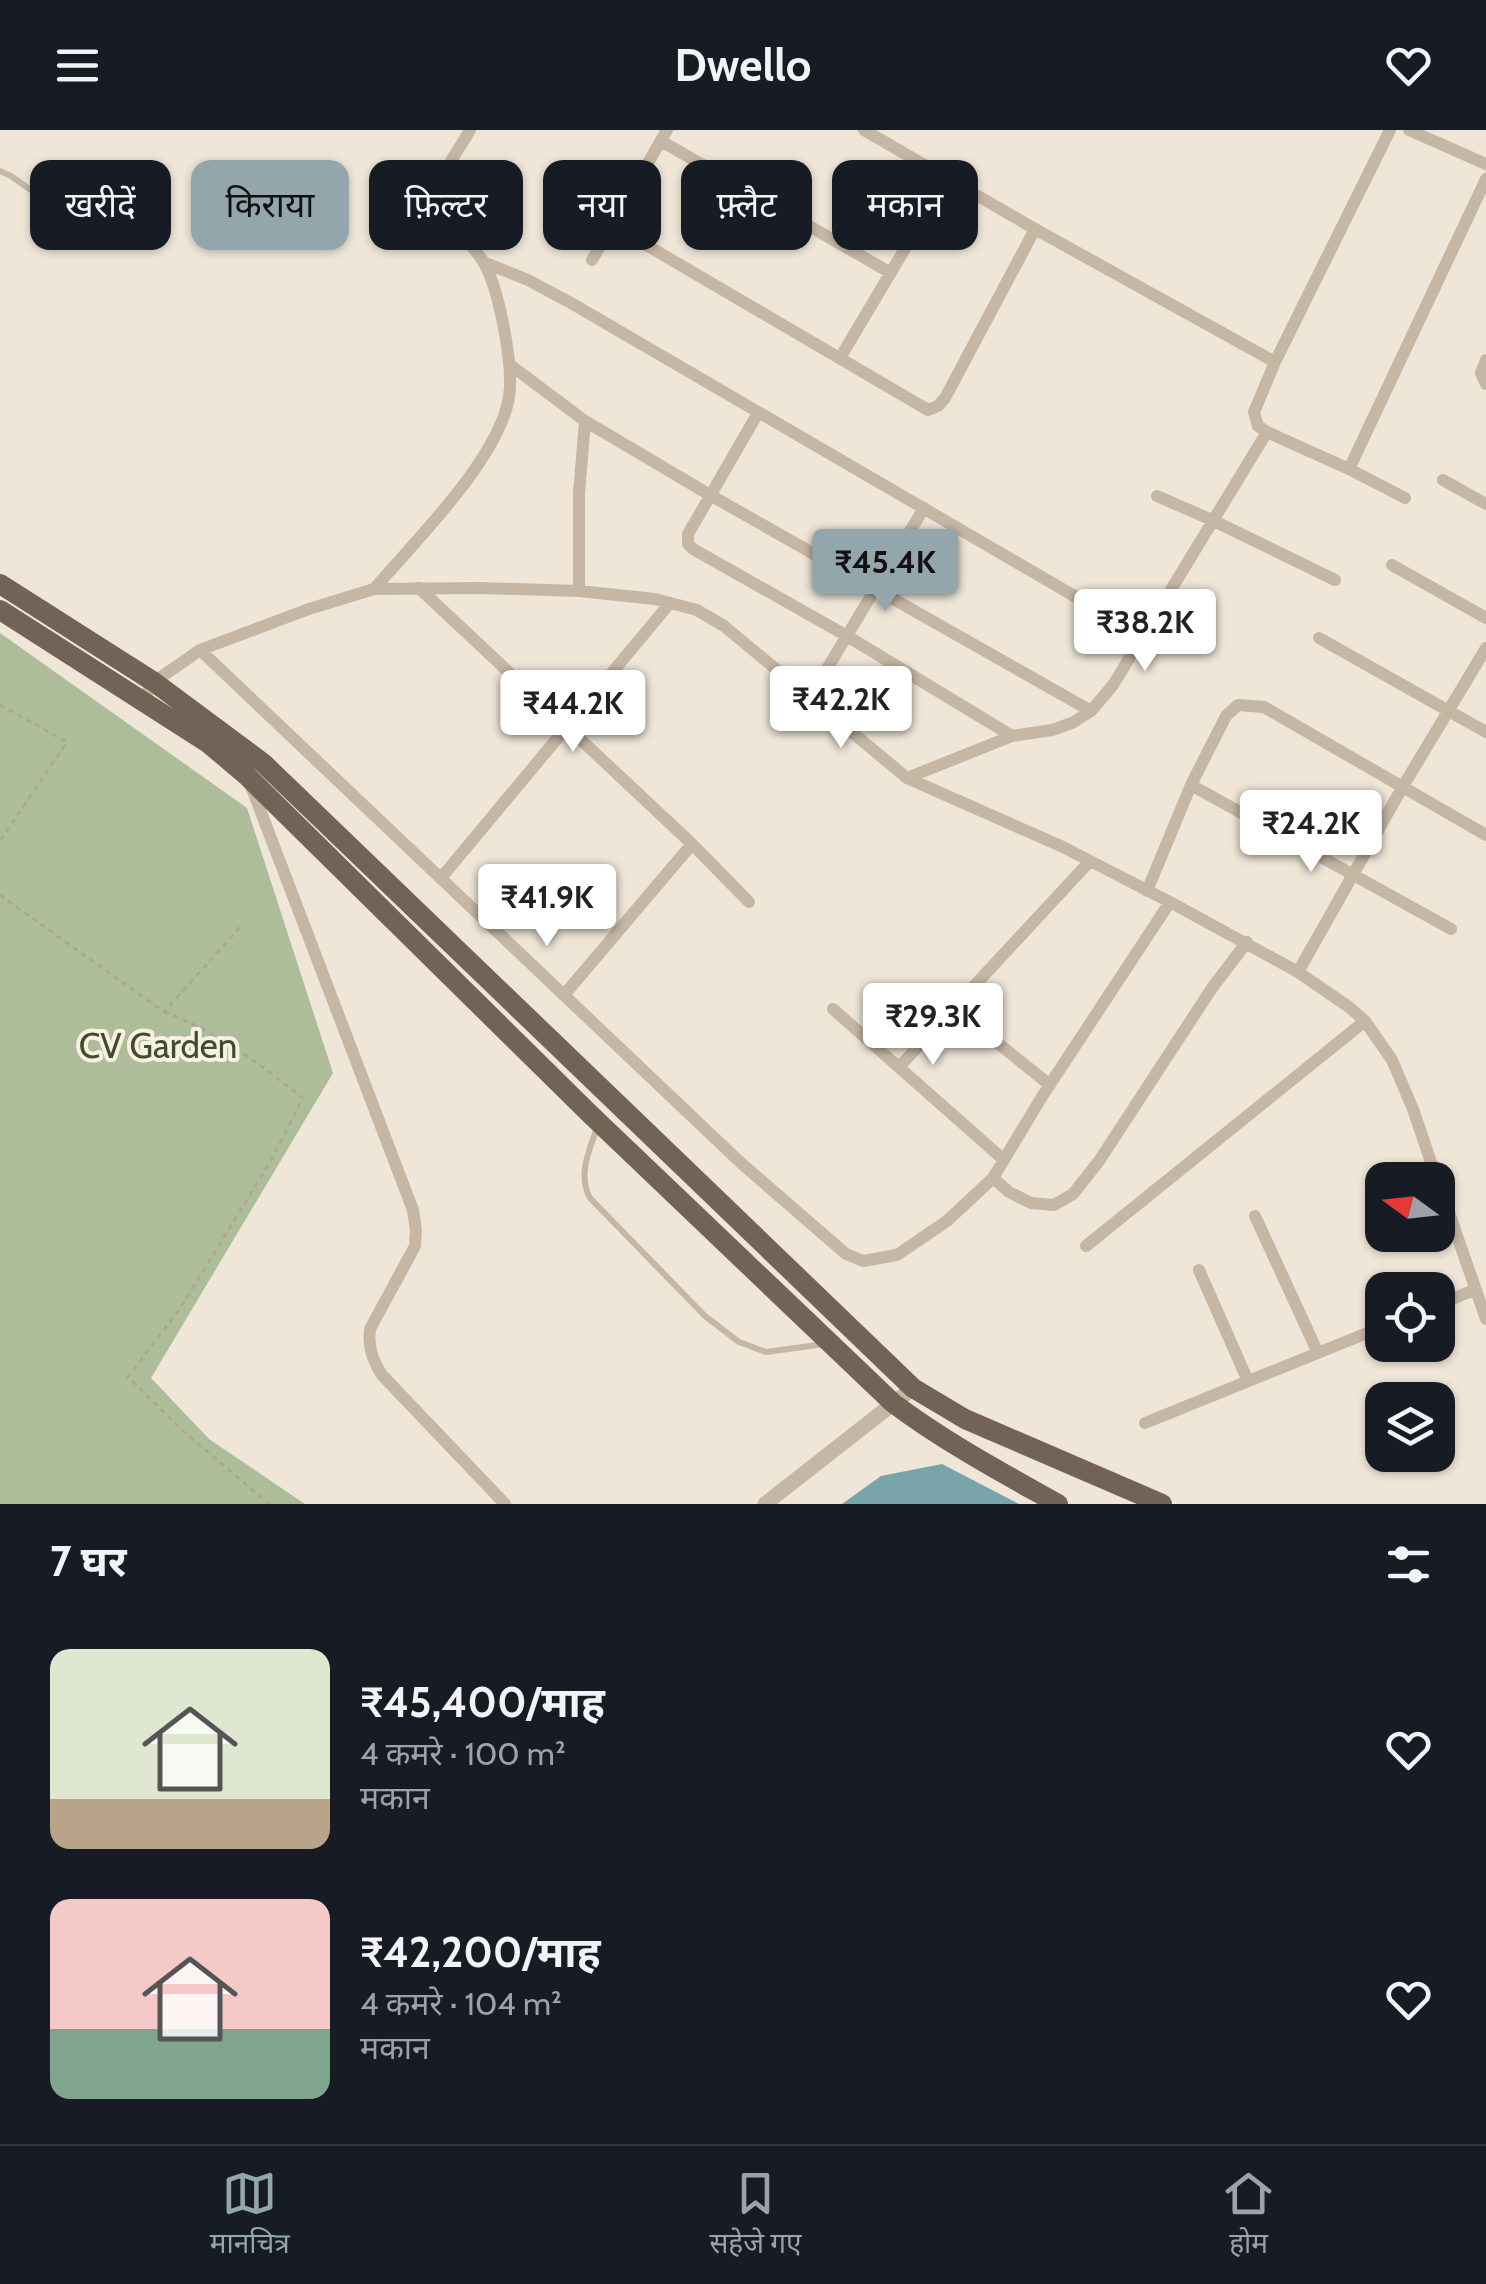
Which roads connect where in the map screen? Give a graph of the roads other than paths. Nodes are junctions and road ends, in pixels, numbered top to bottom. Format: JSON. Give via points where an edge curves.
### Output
{"nodes":[{"id":1,"x":864,"y":130,"type":"edge"},
{"id":2,"x":1390,"y":130,"type":"edge"},
{"id":3,"x":1409,"y":130,"type":"edge"},
{"id":4,"x":463,"y":132,"type":"edge"},
{"id":5,"x":664,"y":135,"type":"edge"},
{"id":6,"x":650,"y":160,"type":"edge"},
{"id":7,"x":916,"y":160,"type":"edge"},
{"id":8,"x":1486,"y":164,"type":"edge"},
{"id":9,"x":0,"y":171,"type":"edge"},
{"id":10,"x":1486,"y":179,"type":"edge"},
{"id":11,"x":30,"y":189,"type":"edge"},
{"id":12,"x":978,"y":196,"type":"edge"},
{"id":13,"x":1035,"y":229,"type":"junction"},
{"id":14,"x":598,"y":250,"type":"edge"},
{"id":15,"x":655,"y":250,"type":"edge"},
{"id":16,"x":904,"y":250,"type":"edge"},
{"id":17,"x":592,"y":260,"type":"dead end"},
{"id":18,"x":483,"y":262,"type":"junction"},
{"id":19,"x":890,"y":273,"type":"junction"},
{"id":20,"x":840,"y":358,"type":"junction"},
{"id":21,"x":1486,"y":360,"type":"edge"},
{"id":22,"x":1274,"y":362,"type":"junction"},
{"id":23,"x":510,"y":364,"type":"junction"},
{"id":24,"x":1486,"y":384,"type":"edge"},
{"id":25,"x":758,"y":413,"type":"junction"},
{"id":26,"x":585,"y":421,"type":"junction"},
{"id":27,"x":1266,"y":432,"type":"junction"},
{"id":28,"x":1349,"y":469,"type":"junction"},
{"id":29,"x":1443,"y":480,"type":"dead end"},
{"id":30,"x":710,"y":495,"type":"junction"},
{"id":31,"x":1156,"y":496,"type":"dead end"},
{"id":32,"x":1406,"y":498,"type":"dead end"},
{"id":33,"x":1486,"y":504,"type":"edge"},
{"id":34,"x":924,"y":508,"type":"junction"},
{"id":35,"x":1212,"y":520,"type":"junction"},
{"id":36,"x":1392,"y":565,"type":"dead end"},
{"id":37,"x":1335,"y":580,"type":"dead end"},
{"id":38,"x":0,"y":584,"type":"edge"},
{"id":39,"x":419,"y":588,"type":"junction"},
{"id":40,"x":876,"y":588,"type":"junction"},
{"id":41,"x":374,"y":589,"type":"junction"},
{"id":42,"x":579,"y":591,"type":"junction"},
{"id":43,"x":670,"y":603,"type":"junction"},
{"id":44,"x":0,"y":610,"type":"edge"},
{"id":45,"x":1486,"y":618,"type":"edge"},
{"id":46,"x":847,"y":636,"type":"junction"},
{"id":47,"x":1144,"y":636,"type":"junction"},
{"id":48,"x":1320,"y":638,"type":"dead end"},
{"id":49,"x":1486,"y":648,"type":"edge"},
{"id":50,"x":200,"y":650,"type":"junction"},
{"id":51,"x":148,"y":691,"type":"junction"},
{"id":52,"x":810,"y":697,"type":"junction"},
{"id":53,"x":1092,"y":711,"type":"junction"},
{"id":54,"x":1449,"y":712,"type":"junction"},
{"id":55,"x":567,"y":728,"type":"junction"},
{"id":56,"x":1486,"y":732,"type":"edge"},
{"id":57,"x":1012,"y":736,"type":"junction"},
{"id":58,"x":246,"y":775,"type":"junction"},
{"id":59,"x":907,"y":778,"type":"junction"},
{"id":60,"x":1192,"y":785,"type":"junction"},
{"id":61,"x":1402,"y":788,"type":"junction"},
{"id":62,"x":1486,"y":835,"type":"edge"},
{"id":63,"x":692,"y":844,"type":"junction"},
{"id":64,"x":1090,"y":861,"type":"junction"},
{"id":65,"x":1354,"y":874,"type":"junction"},
{"id":66,"x":440,"y":878,"type":"junction"},
{"id":67,"x":1147,"y":891,"type":"junction"},
{"id":68,"x":749,"y":902,"type":"dead end"},
{"id":69,"x":1170,"y":902,"type":"junction"},
{"id":70,"x":1451,"y":929,"type":"dead end"},
{"id":71,"x":1247,"y":942,"type":"junction"},
{"id":72,"x":1298,"y":972,"type":"junction"},
{"id":73,"x":564,"y":995,"type":"junction"},
{"id":74,"x":954,"y":1008,"type":"junction"},
{"id":75,"x":833,"y":1009,"type":"dead end"},
{"id":76,"x":1365,"y":1021,"type":"junction"},
{"id":77,"x":900,"y":1066,"type":"junction"},
{"id":78,"x":1050,"y":1085,"type":"junction"},
{"id":79,"x":599,"y":1123,"type":"junction"},
{"id":80,"x":1004,"y":1160,"type":"junction"},
{"id":81,"x":1431,"y":1162,"type":"edge"},
{"id":82,"x":994,"y":1178,"type":"junction"},
{"id":83,"x":1255,"y":1216,"type":"dead end"},
{"id":84,"x":1455,"y":1234,"type":"edge"},
{"id":85,"x":1086,"y":1246,"type":"dead end"},
{"id":86,"x":1200,"y":1270,"type":"dead end"},
{"id":87,"x":1474,"y":1290,"type":"junction"},
{"id":88,"x":1455,"y":1297,"type":"edge"},
{"id":89,"x":1486,"y":1319,"type":"edge"},
{"id":90,"x":1365,"y":1334,"type":"edge"},
{"id":91,"x":831,"y":1342,"type":"junction"},
{"id":92,"x":1318,"y":1353,"type":"junction"},
{"id":93,"x":1248,"y":1381,"type":"junction"},
{"id":94,"x":914,"y":1388,"type":"junction"},
{"id":95,"x":894,"y":1402,"type":"junction"},
{"id":96,"x":1145,"y":1423,"type":"dead end"},
{"id":97,"x":506,"y":1504,"type":"edge"},
{"id":98,"x":765,"y":1504,"type":"edge"},
{"id":99,"x":1058,"y":1504,"type":"edge"},
{"id":100,"x":1162,"y":1504,"type":"edge"}],
"edges":[{"from":1,"to":7,"type":"street"},
{"from":2,"to":22,"type":"street"},
{"from":3,"to":8,"type":"street"},
{"from":4,"to":18,"type":"street","via":[[441,194],[449,220]]},
{"from":5,"to":6,"type":"street"},
{"from":5,"to":19,"type":"street"},
{"from":9,"to":11,"type":"lane"},
{"from":10,"to":28,"type":"street"},
{"from":12,"to":13,"type":"street"},
{"from":13,"to":20,"type":"street","via":[[938,406],[914,404]]},
{"from":13,"to":22,"type":"street"},
{"from":14,"to":17,"type":"street"},
{"from":15,"to":20,"type":"street"},
{"from":16,"to":19,"type":"street"},
{"from":18,"to":23,"type":"street"},
{"from":18,"to":25,"type":"street","via":[[571,303]]},
{"from":19,"to":20,"type":"street"},
{"from":21,"to":24,"type":"street"},
{"from":22,"to":27,"type":"street","via":[[1254,412]]},
{"from":23,"to":26,"type":"street"},
{"from":23,"to":41,"type":"street","via":[[509,397],[486,455]]},
{"from":25,"to":30,"type":"street"},
{"from":25,"to":34,"type":"street"},
{"from":26,"to":30,"type":"street"},
{"from":26,"to":42,"type":"street"},
{"from":27,"to":28,"type":"street"},
{"from":27,"to":35,"type":"street"},
{"from":28,"to":32,"type":"street"},
{"from":29,"to":33,"type":"street"},
{"from":30,"to":40,"type":"street"},
{"from":30,"to":46,"type":"street","via":[[688,544]]},
{"from":31,"to":35,"type":"street"},
{"from":34,"to":40,"type":"street"},
{"from":34,"to":47,"type":"street"},
{"from":35,"to":37,"type":"street"},
{"from":35,"to":47,"type":"street"},
{"from":36,"to":45,"type":"street"},
{"from":38,"to":51,"type":"main road"},
{"from":39,"to":41,"type":"street"},
{"from":39,"to":42,"type":"street"},
{"from":39,"to":55,"type":"street"},
{"from":40,"to":46,"type":"street"},
{"from":40,"to":53,"type":"street"},
{"from":41,"to":50,"type":"street"},
{"from":42,"to":43,"type":"street"},
{"from":43,"to":52,"type":"street","via":[[724,626]]},
{"from":43,"to":55,"type":"street"},
{"from":44,"to":51,"type":"main road"},
{"from":46,"to":52,"type":"street"},
{"from":46,"to":57,"type":"street"},
{"from":47,"to":53,"type":"street"},
{"from":48,"to":54,"type":"street"},
{"from":49,"to":54,"type":"street"},
{"from":50,"to":51,"type":"street"},
{"from":50,"to":66,"type":"street"},
{"from":51,"to":58,"type":"main road"},
{"from":51,"to":94,"type":"main road","via":[[263,763]]},
{"from":52,"to":59,"type":"street"},
{"from":53,"to":57,"type":"street","via":[[1052,730]]},
{"from":54,"to":56,"type":"street"},
{"from":54,"to":61,"type":"street"},
{"from":55,"to":63,"type":"street"},
{"from":55,"to":66,"type":"street"},
{"from":57,"to":59,"type":"street"},
{"from":58,"to":79,"type":"main road"},
{"from":58,"to":97,"type":"street","via":[[413,1210],[415,1246],[370,1329],[373,1360]]},
{"from":59,"to":64,"type":"street"},
{"from":60,"to":61,"type":"street","via":[[1226,716],[1249,704],[1264,706]]},
{"from":60,"to":65,"type":"street"},
{"from":60,"to":67,"type":"street"},
{"from":61,"to":62,"type":"street"},
{"from":61,"to":65,"type":"street"},
{"from":63,"to":68,"type":"street"},
{"from":63,"to":73,"type":"street"},
{"from":64,"to":67,"type":"street"},
{"from":64,"to":74,"type":"street"},
{"from":65,"to":70,"type":"street"},
{"from":65,"to":72,"type":"street"},
{"from":66,"to":73,"type":"street"},
{"from":67,"to":69,"type":"street"},
{"from":69,"to":71,"type":"street"},
{"from":69,"to":78,"type":"street"},
{"from":71,"to":72,"type":"street"},
{"from":71,"to":82,"type":"street","via":[[1073,1194],[1054,1206],[1032,1203]]},
{"from":72,"to":76,"type":"street"},
{"from":73,"to":82,"type":"street","via":[[846,1254],[863,1261],[897,1255]]},
{"from":74,"to":77,"type":"street"},
{"from":74,"to":78,"type":"street"},
{"from":75,"to":77,"type":"street"},
{"from":76,"to":81,"type":"street","via":[[1392,1060]]},
{"from":76,"to":85,"type":"street"},
{"from":77,"to":80,"type":"street"},
{"from":78,"to":80,"type":"street"},
{"from":79,"to":91,"type":"main road"},
{"from":79,"to":91,"type":"lane","via":[[585,1163],[590,1198],[706,1316],[739,1342],[766,1352]]},
{"from":80,"to":82,"type":"street"},
{"from":83,"to":92,"type":"street"},
{"from":84,"to":87,"type":"street"},
{"from":86,"to":93,"type":"street"},
{"from":87,"to":88,"type":"street"},
{"from":87,"to":89,"type":"street"},
{"from":90,"to":92,"type":"street"},
{"from":91,"to":95,"type":"main road"},
{"from":92,"to":93,"type":"street"},
{"from":93,"to":96,"type":"street"},
{"from":94,"to":95,"type":"street"},
{"from":94,"to":100,"type":"main road","via":[[981,1427]]},
{"from":95,"to":98,"type":"street"},
{"from":95,"to":99,"type":"main road"}]}
